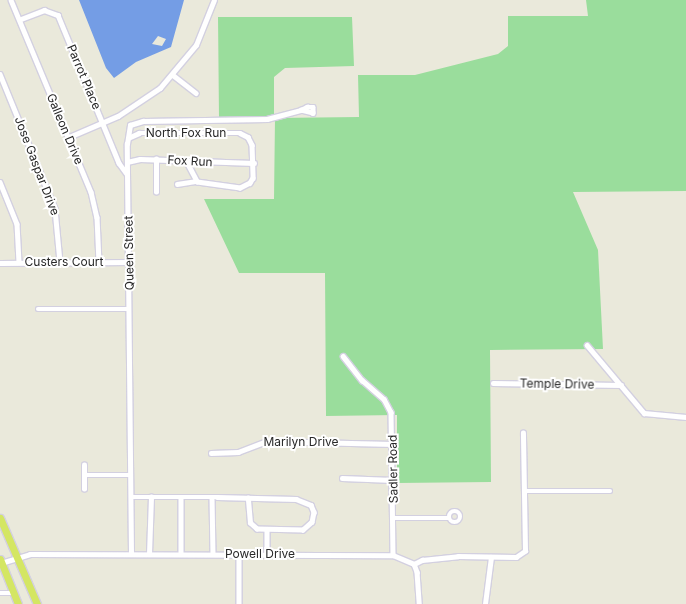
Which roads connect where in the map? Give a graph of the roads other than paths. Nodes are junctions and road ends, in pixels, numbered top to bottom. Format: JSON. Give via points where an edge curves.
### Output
{"nodes":[{"id":1,"x":11,"y":0,"type":"edge"},
{"id":2,"x":214,"y":0,"type":"edge"},
{"id":3,"x":20,"y":19,"type":"junction"},
{"id":4,"x":0,"y":74,"type":"edge"},
{"id":5,"x":173,"y":75,"type":"junction"},
{"id":6,"x":196,"y":93,"type":"dead end"},
{"id":7,"x":301,"y":110,"type":"dead end"},
{"id":8,"x":103,"y":123,"type":"junction"},
{"id":9,"x":69,"y":137,"type":"junction"},
{"id":10,"x":128,"y":138,"type":"junction"},
{"id":11,"x":156,"y":159,"type":"junction"},
{"id":12,"x":186,"y":161,"type":"junction"},
{"id":13,"x":127,"y":162,"type":"junction"},
{"id":14,"x":254,"y":163,"type":"junction"},
{"id":15,"x":128,"y":175,"type":"junction"},
{"id":16,"x":195,"y":181,"type":"junction"},
{"id":17,"x":0,"y":182,"type":"edge"},
{"id":18,"x":177,"y":184,"type":"dead end"},
{"id":19,"x":156,"y":192,"type":"dead end"},
{"id":20,"x":19,"y":262,"type":"junction"},
{"id":21,"x":60,"y":262,"type":"junction"},
{"id":22,"x":99,"y":262,"type":"junction"},
{"id":23,"x":129,"y":262,"type":"junction"},
{"id":24,"x":0,"y":263,"type":"edge"},
{"id":25,"x":38,"y":309,"type":"dead end"},
{"id":26,"x":129,"y":309,"type":"junction"},
{"id":27,"x":587,"y":345,"type":"dead end"},
{"id":28,"x":344,"y":356,"type":"dead end"},
{"id":29,"x":494,"y":383,"type":"dead end"},
{"id":30,"x":621,"y":385,"type":"junction"},
{"id":31,"x":686,"y":416,"type":"edge"},
{"id":32,"x":523,"y":433,"type":"dead end"},
{"id":33,"x":393,"y":444,"type":"junction"},
{"id":34,"x":211,"y":453,"type":"dead end"},
{"id":35,"x":84,"y":465,"type":"dead end"},
{"id":36,"x":84,"y":475,"type":"junction"},
{"id":37,"x":131,"y":475,"type":"junction"},
{"id":38,"x":342,"y":478,"type":"dead end"},
{"id":39,"x":393,"y":480,"type":"junction"},
{"id":40,"x":84,"y":489,"type":"dead end"},
{"id":41,"x":524,"y":491,"type":"junction"},
{"id":42,"x":610,"y":491,"type":"dead end"},
{"id":43,"x":131,"y":497,"type":"junction"},
{"id":44,"x":150,"y":497,"type":"junction"},
{"id":45,"x":181,"y":497,"type":"junction"},
{"id":46,"x":212,"y":497,"type":"junction"},
{"id":47,"x":248,"y":498,"type":"junction"},
{"id":48,"x":0,"y":518,"type":"edge"},
{"id":49,"x":393,"y":518,"type":"junction"},
{"id":50,"x":449,"y":518,"type":"dead end"},
{"id":51,"x":267,"y":529,"type":"junction"},
{"id":52,"x":131,"y":554,"type":"junction"},
{"id":53,"x":149,"y":554,"type":"junction"},
{"id":54,"x":181,"y":554,"type":"junction"},
{"id":55,"x":213,"y":554,"type":"junction"},
{"id":56,"x":239,"y":554,"type":"junction"},
{"id":57,"x":267,"y":554,"type":"junction"},
{"id":58,"x":392,"y":555,"type":"junction"},
{"id":59,"x":16,"y":557,"type":"junction"},
{"id":60,"x":491,"y":557,"type":"junction"},
{"id":61,"x":1,"y":561,"type":"edge"},
{"id":62,"x":414,"y":564,"type":"junction"},
{"id":63,"x":12,"y":592,"type":"junction"},
{"id":64,"x":0,"y":593,"type":"edge"},
{"id":65,"x":18,"y":604,"type":"edge"},
{"id":66,"x":37,"y":604,"type":"edge"},
{"id":67,"x":239,"y":604,"type":"edge"},
{"id":68,"x":419,"y":604,"type":"edge"},
{"id":69,"x":485,"y":604,"type":"edge"}],
"edges":[{"from":1,"to":3,"type":"street","name":"Galleon Drive"},
{"from":2,"to":5,"type":"street","via":[[196,45]]},
{"from":3,"to":8,"type":"street","name":"Parrot Place","via":[[44,10],[58,15]]},
{"from":3,"to":9,"type":"street","name":"Galleon Drive"},
{"from":4,"to":21,"type":"street","name":"Jose Gaspar Drive","via":[[55,209]]},
{"from":5,"to":6,"type":"street"},
{"from":5,"to":8,"type":"street","via":[[133,109]]},
{"from":7,"to":10,"type":"street","via":[[267,119],[135,122],[130,125]]},
{"from":8,"to":9,"type":"street"},
{"from":8,"to":15,"type":"street","name":"Parrot Place"},
{"from":9,"to":22,"type":"street","name":"Galleon Drive","via":[[94,204]]},
{"from":10,"to":13,"type":"street","name":"Queen Street"},
{"from":10,"to":14,"type":"street","name":"North Fox Run","via":[[139,133],[245,135],[252,145]]},
{"from":11,"to":12,"type":"street","name":"Fox Run"},
{"from":11,"to":13,"type":"street","name":"Fox Run"},
{"from":11,"to":19,"type":"street"},
{"from":12,"to":14,"type":"street","name":"Fox Run"},
{"from":12,"to":16,"type":"street"},
{"from":13,"to":15,"type":"street","name":"Queen Street"},
{"from":14,"to":16,"type":"street","via":[[250,183],[240,188]]},
{"from":15,"to":23,"type":"street","name":"Queen Street"},
{"from":16,"to":18,"type":"street"},
{"from":17,"to":20,"type":"street","via":[[17,224]]},
{"from":20,"to":21,"type":"street","name":"Custers Court"},
{"from":20,"to":24,"type":"street","name":"Custers Court"},
{"from":21,"to":22,"type":"street","name":"Custers Court"},
{"from":22,"to":23,"type":"street","name":"Custers Court"},
{"from":23,"to":26,"type":"street","name":"Queen Street"},
{"from":25,"to":26,"type":"street"},
{"from":26,"to":37,"type":"street","name":"Queen Street"},
{"from":27,"to":30,"type":"street"},
{"from":28,"to":33,"type":"street","name":"Sadler Road","via":[[389,405]]},
{"from":29,"to":30,"type":"street","name":"Temple Drive"},
{"from":30,"to":31,"type":"street","via":[[644,413]]},
{"from":32,"to":41,"type":"street"},
{"from":33,"to":34,"type":"street","name":"Marilyn Drive","via":[[266,441],[238,452]]},
{"from":33,"to":39,"type":"street","name":"Sadler Road"},
{"from":35,"to":36,"type":"street"},
{"from":36,"to":37,"type":"street"},
{"from":36,"to":40,"type":"street"},
{"from":37,"to":43,"type":"street","name":"Queen Street"},
{"from":38,"to":39,"type":"street"},
{"from":39,"to":49,"type":"street","name":"Sadler Road"},
{"from":41,"to":42,"type":"street"},
{"from":41,"to":60,"type":"street","via":[[525,551],[516,557]]},
{"from":43,"to":44,"type":"street"},
{"from":43,"to":52,"type":"street","name":"Queen Street"},
{"from":44,"to":45,"type":"street"},
{"from":44,"to":53,"type":"street"},
{"from":45,"to":46,"type":"street"},
{"from":45,"to":54,"type":"street"},
{"from":46,"to":47,"type":"street"},
{"from":46,"to":55,"type":"street"},
{"from":47,"to":51,"type":"street","via":[[252,526]]},
{"from":47,"to":51,"type":"street","via":[[296,500],[313,508],[312,522],[306,529]]},
{"from":48,"to":59,"type":"main road"},
{"from":49,"to":50,"type":"street"},
{"from":49,"to":58,"type":"street","name":"Sadler Road"},
{"from":51,"to":57,"type":"street"},
{"from":52,"to":53,"type":"street","name":"Powell Drive"},
{"from":52,"to":59,"type":"street","name":"Powell Drive","via":[[30,554]]},
{"from":53,"to":54,"type":"street","name":"Powell Drive"},
{"from":54,"to":55,"type":"street","name":"Powell Drive"},
{"from":55,"to":56,"type":"street","name":"Powell Drive"},
{"from":56,"to":57,"type":"street","name":"Powell Drive"},
{"from":56,"to":67,"type":"street"},
{"from":57,"to":58,"type":"street","name":"Powell Drive"},
{"from":58,"to":62,"type":"street","name":"Powell Drive"},
{"from":59,"to":61,"type":"street","name":"Powell Drive"},
{"from":59,"to":66,"type":"main road"},
{"from":60,"to":62,"type":"street","via":[[447,557]]},
{"from":60,"to":69,"type":"street"},
{"from":61,"to":63,"type":"main road"},
{"from":62,"to":68,"type":"street"},
{"from":63,"to":64,"type":"street"},
{"from":63,"to":65,"type":"main road"}]}
